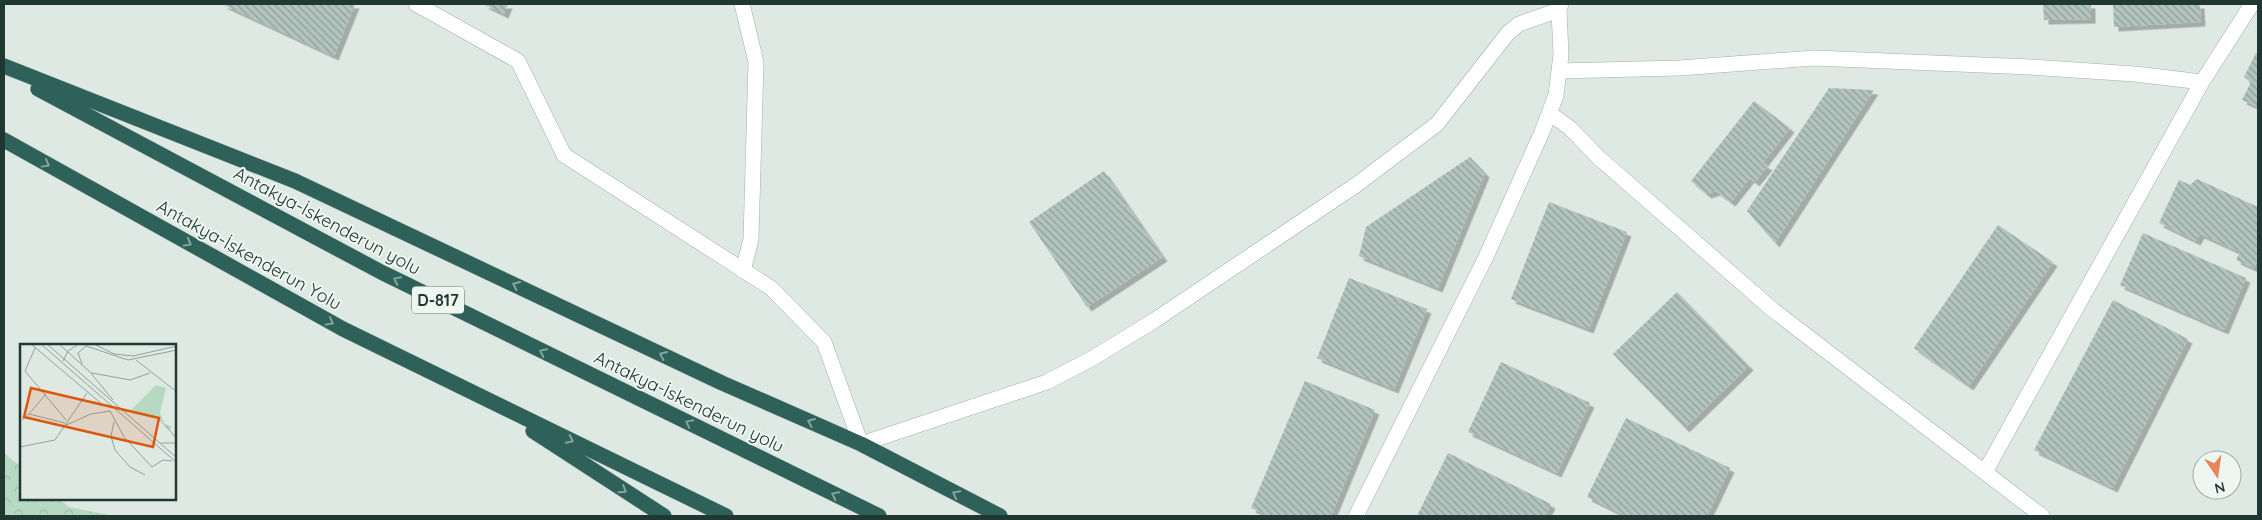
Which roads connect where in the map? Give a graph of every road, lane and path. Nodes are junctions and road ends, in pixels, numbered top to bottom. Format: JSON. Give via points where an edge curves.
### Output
{"nodes":[{"id":1,"x":416,"y":4,"type":"edge"},
{"id":2,"x":742,"y":4,"type":"edge"},
{"id":3,"x":2252,"y":4,"type":"edge"},
{"id":4,"x":1560,"y":7,"type":"edge"},
{"id":5,"x":4,"y":66,"type":"edge"},
{"id":6,"x":4,"y":70,"type":"edge"},
{"id":7,"x":1559,"y":71,"type":"junction"},
{"id":8,"x":2202,"y":82,"type":"junction"},
{"id":9,"x":1549,"y":113,"type":"junction"},
{"id":10,"x":4,"y":140,"type":"edge"},
{"id":11,"x":743,"y":271,"type":"junction"},
{"id":12,"x":479,"y":396,"type":"junction"},
{"id":13,"x":861,"y":444,"type":"junction"},
{"id":14,"x":1985,"y":472,"type":"junction"},
{"id":15,"x":664,"y":516,"type":"edge"},
{"id":16,"x":726,"y":516,"type":"edge"},
{"id":17,"x":879,"y":516,"type":"edge"},
{"id":18,"x":1000,"y":516,"type":"edge"},
{"id":19,"x":1356,"y":516,"type":"edge"},
{"id":20,"x":2042,"y":516,"type":"edge"}],
"edges":[{"from":1,"to":11,"type":"street","via":[[518,61],[564,155]]},
{"from":2,"to":11,"type":"street","via":[[756,62],[752,239]]},
{"from":3,"to":8,"type":"street"},
{"from":4,"to":7,"type":"street"},
{"from":4,"to":13,"type":"street","via":[[1519,24],[1508,34],[1430,130],[1356,185],[1155,320],[1047,382]]},
{"from":13,"to":5,"type":"highway","one_way":true,"via":[[722,383],[295,181]]},
{"from":17,"to":6,"type":"highway","name":"Antakya-İskenderun yolu","number":"D-817","one_way":true,"via":[[380,272]]},
{"from":7,"to":8,"type":"street","via":[[1679,68],[1814,58],[2030,67]]},
{"from":7,"to":9,"type":"street","via":[[1556,95]]},
{"from":8,"to":14,"type":"street"},
{"from":9,"to":14,"type":"street","via":[[1570,128],[1773,310]]},
{"from":9,"to":19,"type":"street","via":[[1485,259]]},
{"from":10,"to":12,"type":"highway","name":"Antakya-İskenderun Yolu","one_way":true,"via":[[343,329]]},
{"from":11,"to":13,"type":"street","via":[[771,288],[824,342]]},
{"from":12,"to":15,"type":"highway","one_way":true},
{"from":12,"to":16,"type":"highway","one_way":true},
{"from":18,"to":13,"type":"highway","one_way":true},
{"from":14,"to":20,"type":"street"}]}
